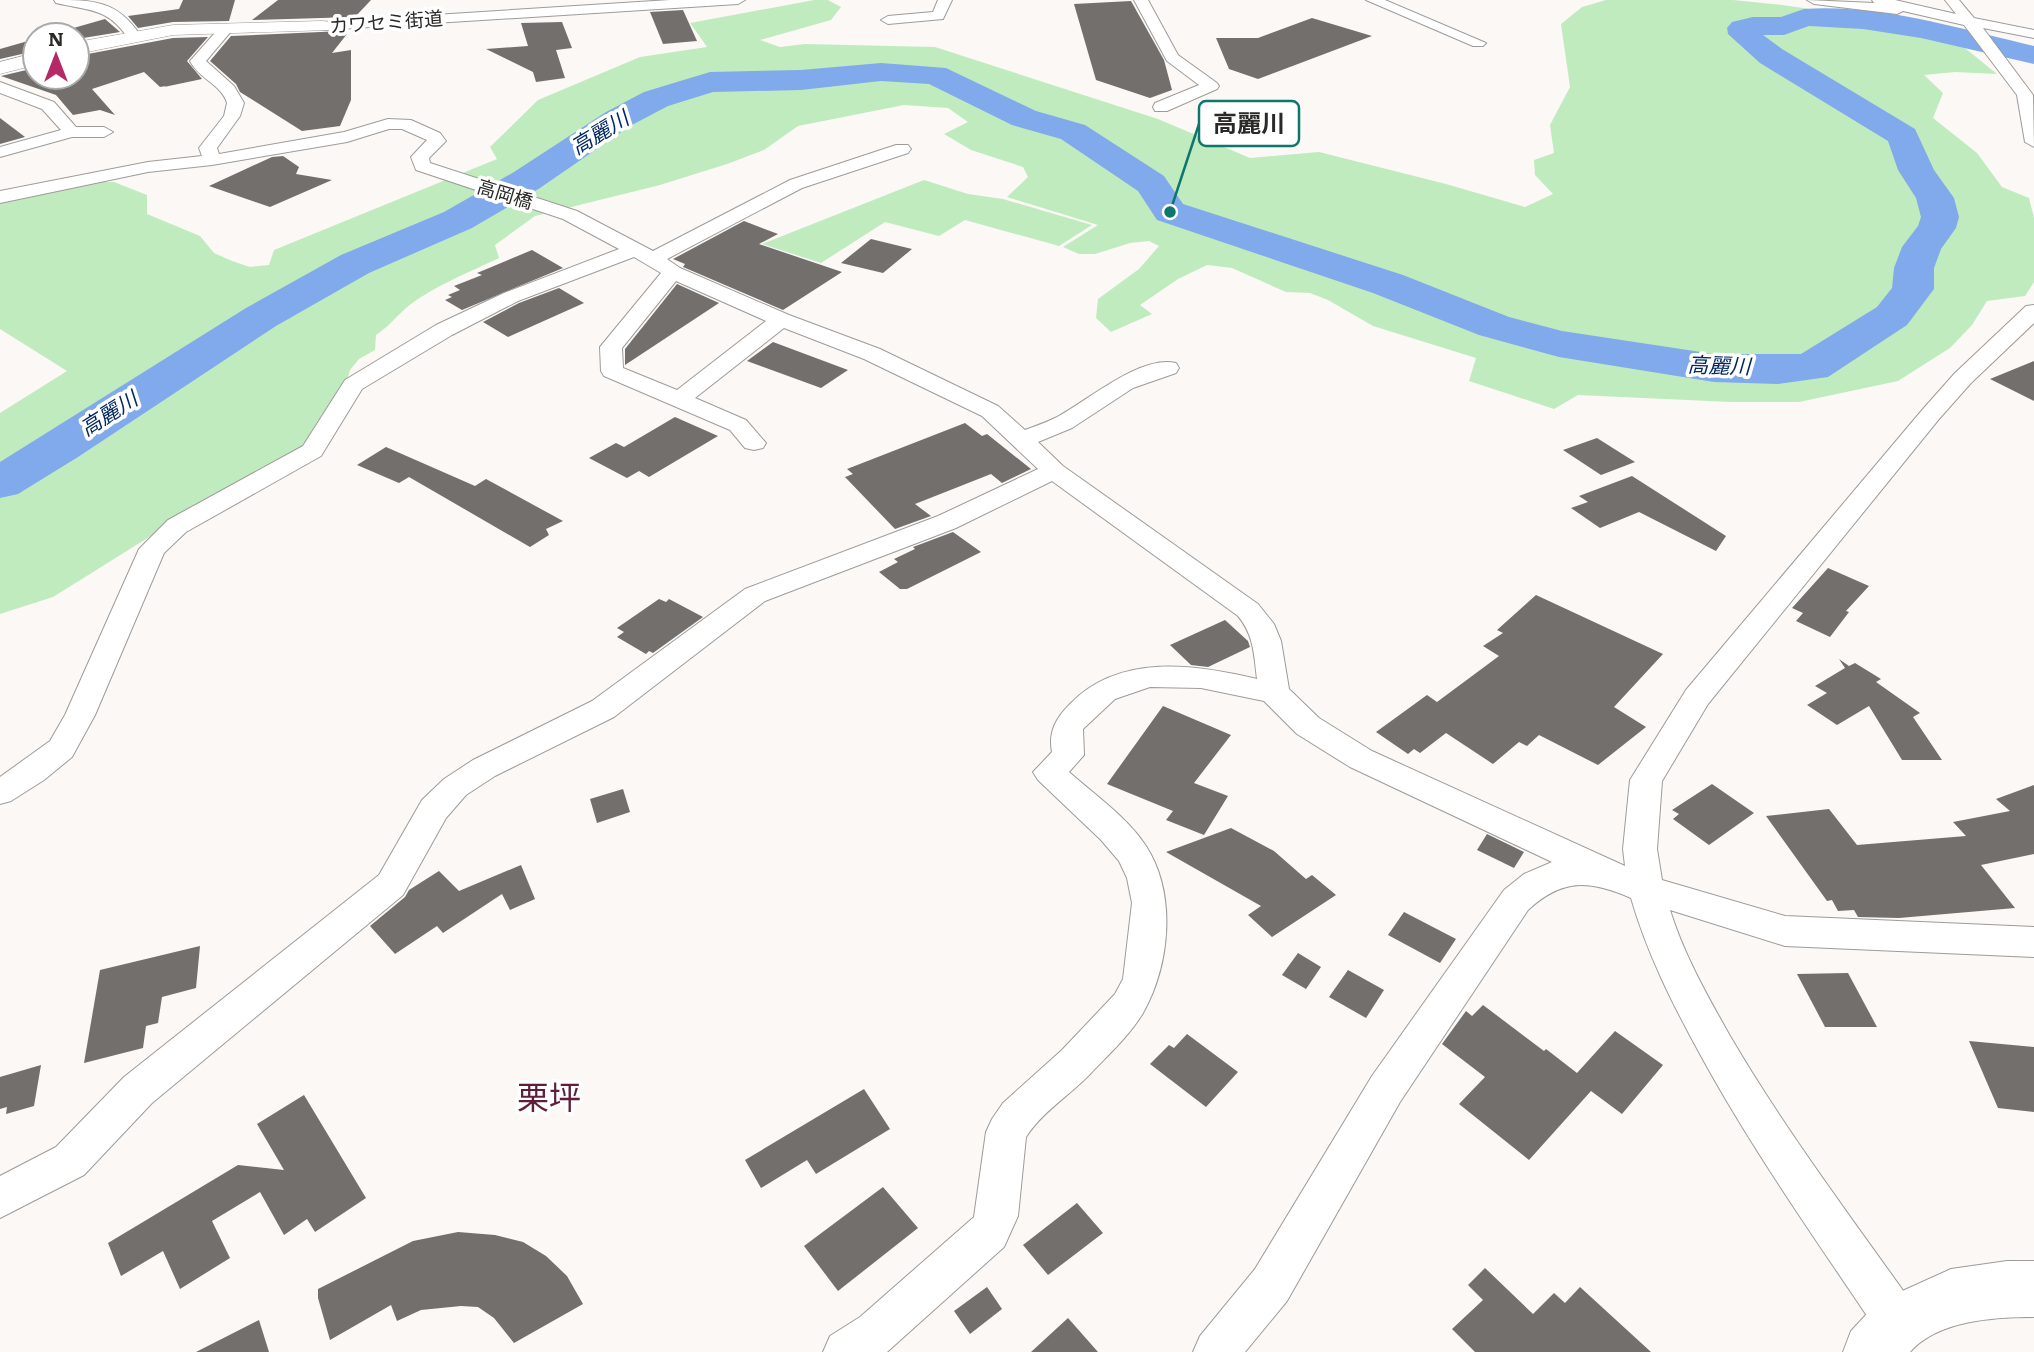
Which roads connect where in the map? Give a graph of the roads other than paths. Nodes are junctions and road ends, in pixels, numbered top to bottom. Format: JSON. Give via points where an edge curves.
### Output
{"nodes":[{"id":1,"x":61,"y":0,"type":"edge"},
{"id":2,"x":738,"y":0,"type":"edge"},
{"id":3,"x":945,"y":0,"type":"edge"},
{"id":4,"x":1141,"y":0,"type":"edge"},
{"id":5,"x":1373,"y":0,"type":"edge"},
{"id":6,"x":1814,"y":0,"type":"edge"},
{"id":7,"x":1879,"y":0,"type":"edge"},
{"id":8,"x":1952,"y":0,"type":"edge"},
{"id":9,"x":1922,"y":12,"type":"junction"},
{"id":10,"x":888,"y":20,"type":"dead end"},
{"id":11,"x":323,"y":26,"type":"joint"},
{"id":12,"x":1973,"y":27,"type":"junction"},
{"id":13,"x":226,"y":29,"type":"junction"},
{"id":14,"x":2034,"y":34,"type":"edge"},
{"id":15,"x":133,"y":35,"type":"junction"},
{"id":16,"x":1478,"y":43,"type":"dead end"},
{"id":17,"x":91,"y":45,"type":"edge"},
{"id":18,"x":21,"y":63,"type":"edge"},
{"id":19,"x":0,"y":68,"type":"edge"},
{"id":20,"x":0,"y":87,"type":"edge"},
{"id":21,"x":1161,"y":107,"type":"dead end"},
{"id":22,"x":71,"y":132,"type":"junction"},
{"id":23,"x":104,"y":132,"type":"dead end"},
{"id":24,"x":2034,"y":142,"type":"edge"},
{"id":25,"x":902,"y":149,"type":"dead end"},
{"id":26,"x":0,"y":152,"type":"edge"},
{"id":27,"x":212,"y":160,"type":"junction"},
{"id":28,"x":0,"y":197,"type":"edge"},
{"id":29,"x":654,"y":260,"type":"junction"},
{"id":30,"x":2034,"y":311,"type":"edge"},
{"id":31,"x":781,"y":320,"type":"junction"},
{"id":32,"x":1168,"y":368,"type":"dead end"},
{"id":33,"x":680,"y":398,"type":"junction"},
{"id":34,"x":1022,"y":440,"type":"junction"},
{"id":35,"x":754,"y":443,"type":"dead end"},
{"id":36,"x":1054,"y":471,"type":"junction"},
{"id":37,"x":1274,"y":693,"type":"junction"},
{"id":38,"x":0,"y":792,"type":"edge"},
{"id":39,"x":1607,"y":873,"type":"junction"},
{"id":40,"x":1646,"y":889,"type":"junction"},
{"id":41,"x":2034,"y":942,"type":"edge"},
{"id":42,"x":0,"y":1198,"type":"edge"},
{"id":43,"x":2034,"y":1289,"type":"edge"},
{"id":44,"x":1885,"y":1337,"type":"edge"},
{"id":45,"x":846,"y":1352,"type":"edge"},
{"id":46,"x":1216,"y":1352,"type":"edge"}],
"edges":[{"from":1,"to":15,"type":"street","via":[[109,10]]},
{"from":2,"to":11,"type":"street","name":"カワセミ街道"},
{"from":3,"to":10,"type":"street","via":[[938,16]]},
{"from":4,"to":21,"type":"street","via":[[1171,58],[1211,86]]},
{"from":5,"to":16,"type":"street"},
{"from":6,"to":9,"type":"street"},
{"from":7,"to":9,"type":"street"},
{"from":8,"to":12,"type":"street"},
{"from":9,"to":12,"type":"street"},
{"from":11,"to":13,"type":"street","name":"カワセミ街道"},
{"from":12,"to":14,"type":"street"},
{"from":12,"to":24,"type":"street","via":[[2025,96]]},
{"from":13,"to":15,"type":"street","name":"カワセミ街道"},
{"from":13,"to":27,"type":"street","via":[[198,61],[200,68],[230,92],[235,103],[235,111],[208,148]]},
{"from":15,"to":17,"type":"street","name":"カワセミ街道"},
{"from":18,"to":19,"type":"street"},
{"from":20,"to":22,"type":"street","via":[[58,111]]},
{"from":22,"to":23,"type":"street"},
{"from":22,"to":26,"type":"street"},
{"from":25,"to":29,"type":"street","via":[[796,184]]},
{"from":27,"to":28,"type":"street","via":[[148,167]]},
{"from":27,"to":29,"type":"street","name":"高岡橋","via":[[347,137],[395,123],[434,137],[436,141],[420,157],[422,166],[552,208]]},
{"from":29,"to":31,"type":"street","name":"高岡橋"},
{"from":29,"to":33,"type":"street","via":[[611,347],[610,361],[612,371]]},
{"from":29,"to":38,"type":"street","via":[[512,297],[444,330],[353,385],[312,450],[177,526],[152,550],[61,749]]},
{"from":30,"to":40,"type":"street","via":[[1931,414],[1697,697],[1646,780],[1640,849]]},
{"from":31,"to":33,"type":"street"},
{"from":31,"to":34,"type":"street","name":"高岡橋","via":[[922,377],[990,411]]},
{"from":32,"to":34,"type":"street","via":[[1125,383],[1063,423]]},
{"from":33,"to":35,"type":"street","via":[[738,425]]},
{"from":34,"to":36,"type":"street","name":"高岡橋"},
{"from":36,"to":37,"type":"street","name":"高岡橋","via":[[1248,610],[1267,641]]},
{"from":36,"to":42,"type":"street","via":[[947,522],[755,595],[603,709],[454,787],[434,809],[391,885],[138,1090],[70,1161]]},
{"from":37,"to":39,"type":"street","via":[[1308,726],[1361,759]]},
{"from":37,"to":45,"type":"street","via":[[1204,678],[1155,676],[1122,684],[1090,702],[1070,722],[1064,736],[1068,755],[1049,772],[1113,831],[1133,854],[1144,878],[1150,903],[1141,980],[1128,1005],[1006,1132],[997,1216],[989,1232],[876,1333]]},
{"from":39,"to":40,"type":"street"},
{"from":39,"to":46,"type":"street","via":[[1569,872],[1536,881],[1516,900],[1386,1088],[1271,1285]]},
{"from":40,"to":41,"type":"street","via":[[1785,931]]},
{"from":40,"to":44,"type":"street","via":[[1660,936],[1687,995]]},
{"from":43,"to":44,"type":"main road","via":[[1951,1298]]}]}
